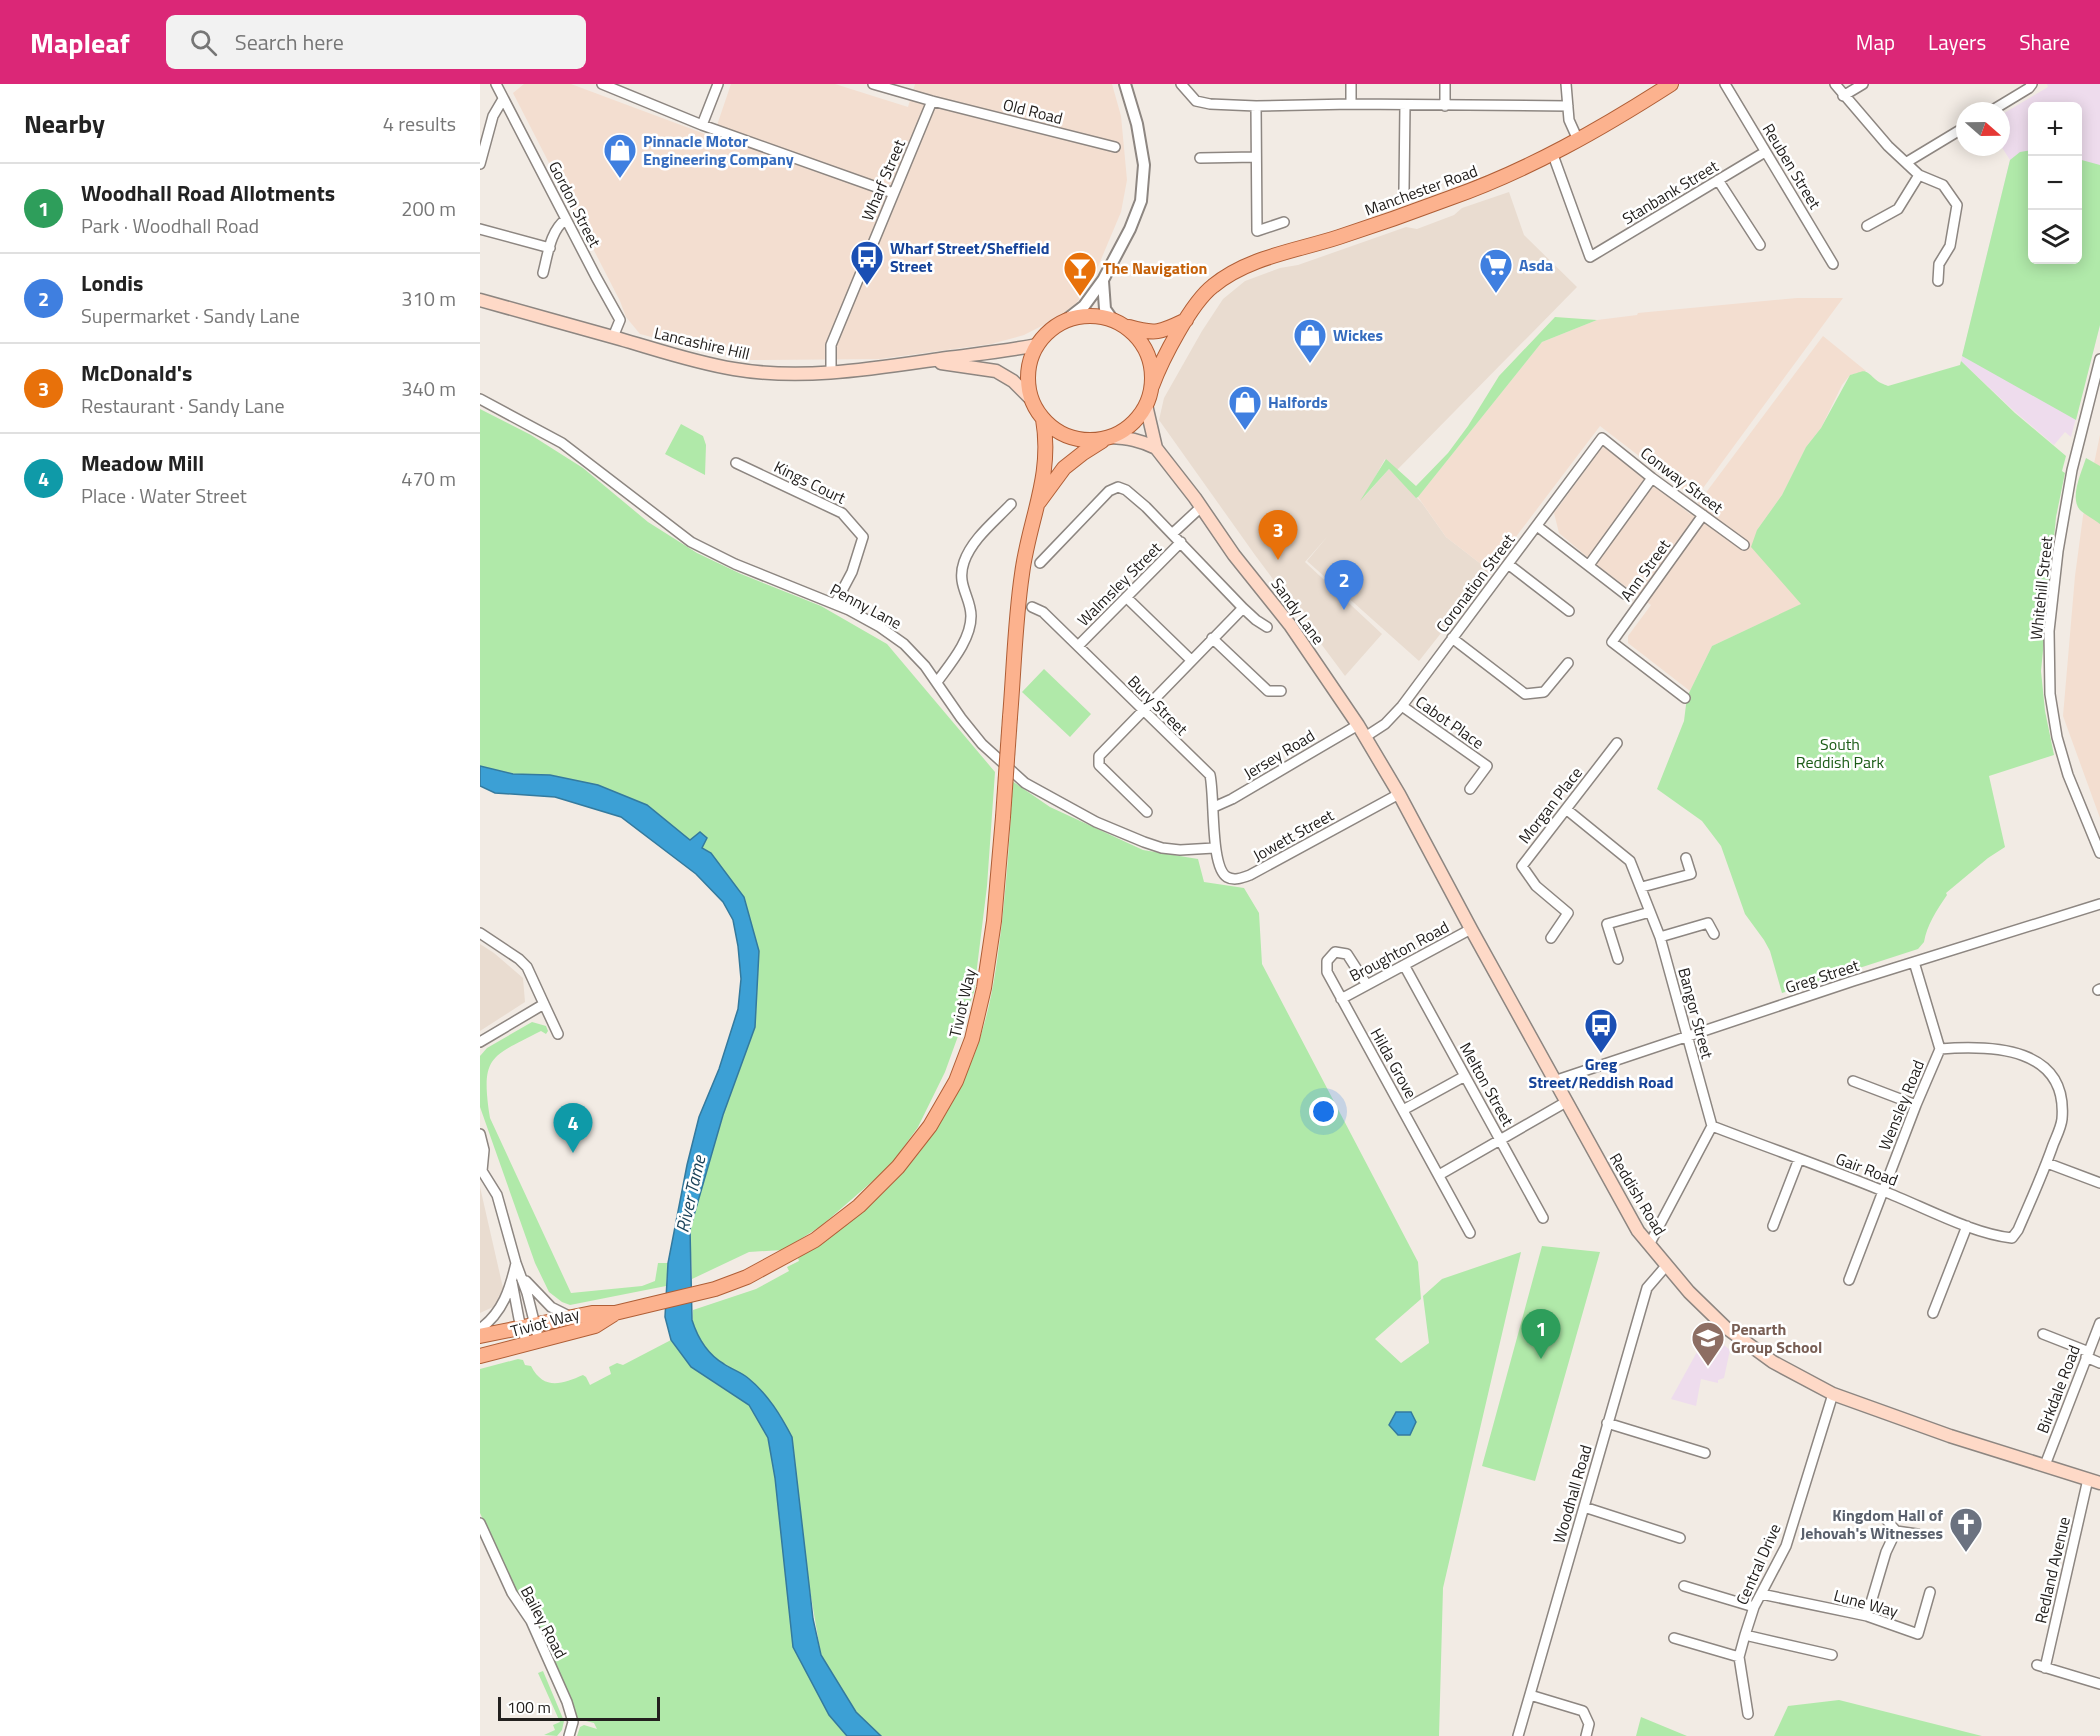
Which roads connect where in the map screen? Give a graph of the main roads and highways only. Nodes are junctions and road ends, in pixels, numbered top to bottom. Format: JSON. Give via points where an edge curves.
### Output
{"nodes":[{"id":1,"x":1671,"y":84,"type":"edge"},
{"id":2,"x":480,"y":300,"type":"edge"},
{"id":3,"x":1186,"y":320,"type":"junction"},
{"id":4,"x":1125,"y":326,"type":"junction"},
{"id":5,"x":1037,"y":345,"type":"junction"},
{"id":6,"x":923,"y":362,"type":"junction"},
{"id":7,"x":1152,"y":386,"type":"junction"},
{"id":8,"x":1031,"y":399,"type":"junction"},
{"id":9,"x":1146,"y":405,"type":"junction"},
{"id":10,"x":1042,"y":419,"type":"junction"},
{"id":11,"x":1108,"y":438,"type":"junction"},
{"id":12,"x":1156,"y":448,"type":"junction"},
{"id":13,"x":1037,"y":504,"type":"junction"},
{"id":14,"x":1365,"y":737,"type":"joint"},
{"id":15,"x":615,"y":1313,"type":"junction"},
{"id":16,"x":480,"y":1336,"type":"edge"},
{"id":17,"x":480,"y":1356,"type":"edge"},
{"id":18,"x":2094,"y":1481,"type":"edge"}],
"edges":[{"from":1,"to":3,"type":"main road","name":"Manchester Road","via":[[1553,155],[1452,198],[1246,265],[1210,288]]},
{"from":2,"to":6,"type":"main road","name":"Lancashire Hill","via":[[735,369],[831,372]]},
{"from":3,"to":4,"type":"main road","name":"Manchester Road","via":[[1160,332]]},
{"from":3,"to":7,"type":"main road","name":"Manchester Road"},
{"from":4,"to":5,"type":"main road","via":[[1098,316],[1066,320],[1051,328]]},
{"from":4,"to":7,"type":"main road","via":[[1147,352]]},
{"from":5,"to":6,"type":"main road","name":"Lancashire Hill"},
{"from":5,"to":8,"type":"main road","via":[[1028,371]]},
{"from":6,"to":8,"type":"main road","name":"Lancashire Hill","via":[[996,371]]},
{"from":7,"to":9,"type":"main road"},
{"from":8,"to":10,"type":"main road"},
{"from":9,"to":11,"type":"main road","via":[[1136,420]]},
{"from":9,"to":12,"type":"main road","name":"Sandy Lane"},
{"from":10,"to":11,"type":"main road","via":[[1072,438]]},
{"from":10,"to":13,"type":"main road","name":"Tiviot Way","via":[[1045,469]]},
{"from":11,"to":12,"type":"main road","via":[[1134,439]]},
{"from":11,"to":13,"type":"main road","name":"Tiviot Way","via":[[1064,468]]},
{"from":12,"to":14,"type":"main road","name":"Sandy Lane","via":[[1290,625]]},
{"from":13,"to":15,"type":"main road","name":"Tiviot Way","bridge":true,"via":[[1022,572],[994,921],[984,988],[956,1081],[930,1126],[898,1167],[859,1206],[815,1240],[747,1277],[715,1289]]},
{"from":14,"to":18,"type":"main road","name":"Reddish Road","via":[[1638,1232],[1689,1292],[1725,1327],[1773,1362],[1833,1394]]},
{"from":15,"to":16,"type":"main road","name":"Tiviot Way","via":[[592,1313]]},
{"from":15,"to":17,"type":"main road","name":"Tiviot Way","via":[[595,1326]]}]}
